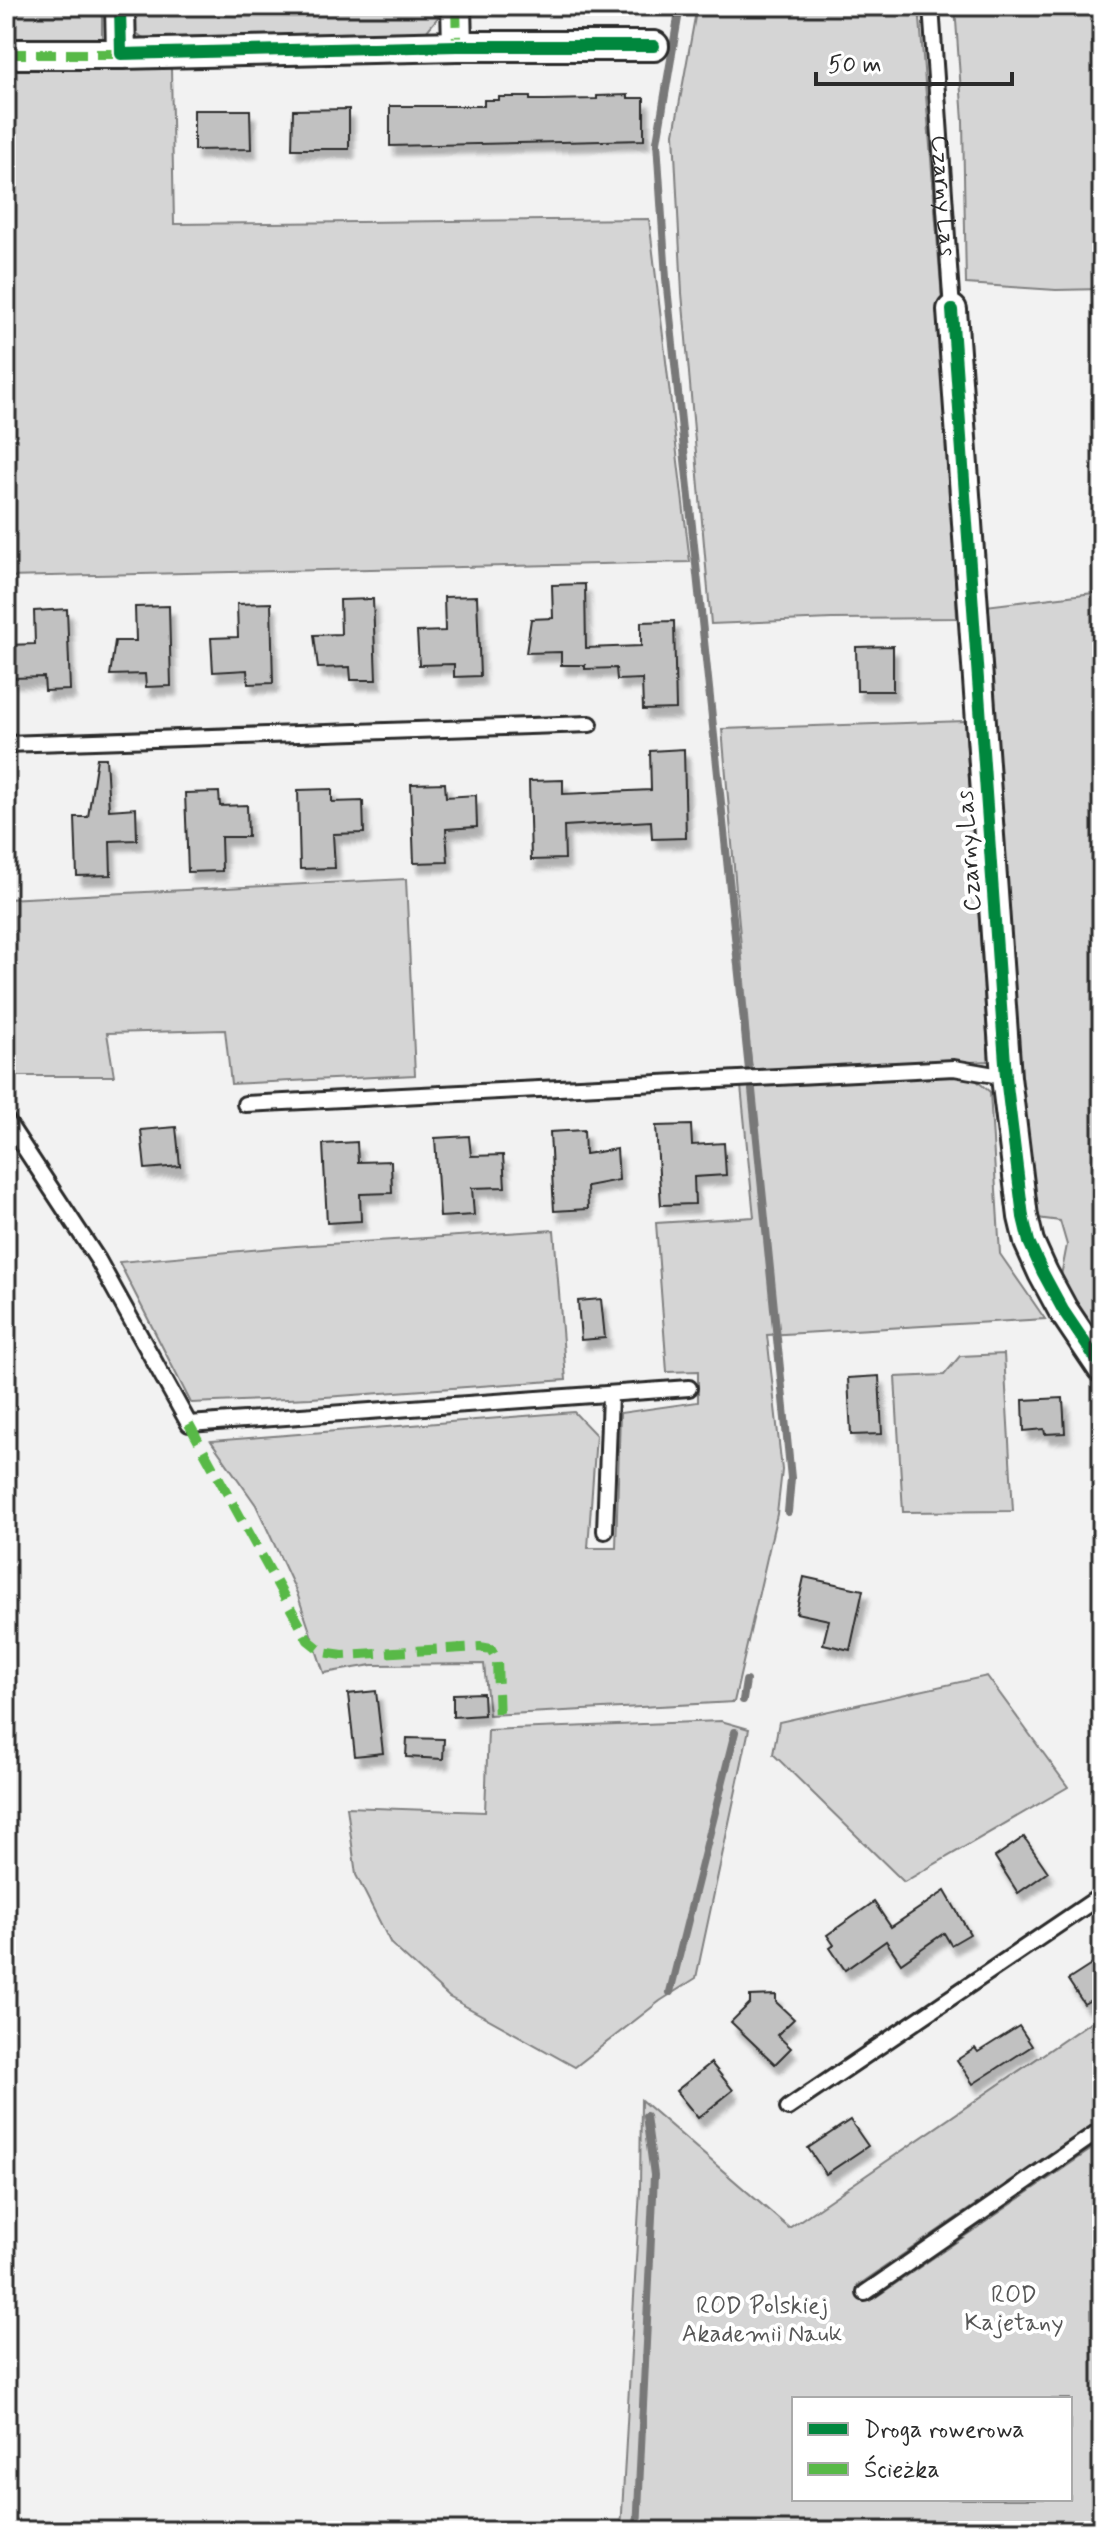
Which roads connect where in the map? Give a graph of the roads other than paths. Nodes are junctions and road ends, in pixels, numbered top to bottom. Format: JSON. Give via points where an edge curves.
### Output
{"nodes":[{"id":1,"x":120,"y":6,"type":"edge"},
{"id":2,"x":456,"y":6,"type":"edge"},
{"id":3,"x":931,"y":6,"type":"edge"},
{"id":4,"x":457,"y":46,"type":"junction"},
{"id":5,"x":654,"y":46,"type":"dead end"},
{"id":6,"x":6,"y":54,"type":"edge"},
{"id":7,"x":121,"y":54,"type":"junction"},
{"id":8,"x":952,"y":310,"type":"joint"},
{"id":9,"x":590,"y":724,"type":"dead end"},
{"id":10,"x":6,"y":744,"type":"edge"},
{"id":11,"x":1006,"y":1077,"type":"junction"},
{"id":12,"x":245,"y":1104,"type":"dead end"},
{"id":13,"x":6,"y":1120,"type":"edge"},
{"id":14,"x":1102,"y":1368,"type":"edge"},
{"id":15,"x":689,"y":1388,"type":"dead end"},
{"id":16,"x":610,"y":1395,"type":"junction"},
{"id":17,"x":605,"y":1531,"type":"dead end"},
{"id":18,"x":1102,"y":1895,"type":"edge"},
{"id":19,"x":788,"y":2108,"type":"dead end"},
{"id":20,"x":1102,"y":2129,"type":"edge"},
{"id":21,"x":865,"y":2293,"type":"dead end"}],
"edges":[{"from":1,"to":7,"type":"street"},
{"from":2,"to":4,"type":"street"},
{"from":3,"to":8,"type":"lane","name":"Czarny Las"},
{"from":4,"to":5,"type":"street"},
{"from":4,"to":7,"type":"street"},
{"from":6,"to":7,"type":"street"},
{"from":8,"to":11,"type":"street","name":"Czarny Las"},
{"from":9,"to":10,"type":"lane"},
{"from":11,"to":12,"type":"lane","via":[[954,1068]]},
{"from":11,"to":14,"type":"street","name":"Czarny Las","via":[[1029,1242],[1063,1310]]},
{"from":13,"to":16,"type":"lane","via":[[98,1260],[189,1424]]},
{"from":15,"to":16,"type":"lane"},
{"from":16,"to":17,"type":"lane"},
{"from":18,"to":19,"type":"lane"},
{"from":20,"to":21,"type":"lane"}]}
